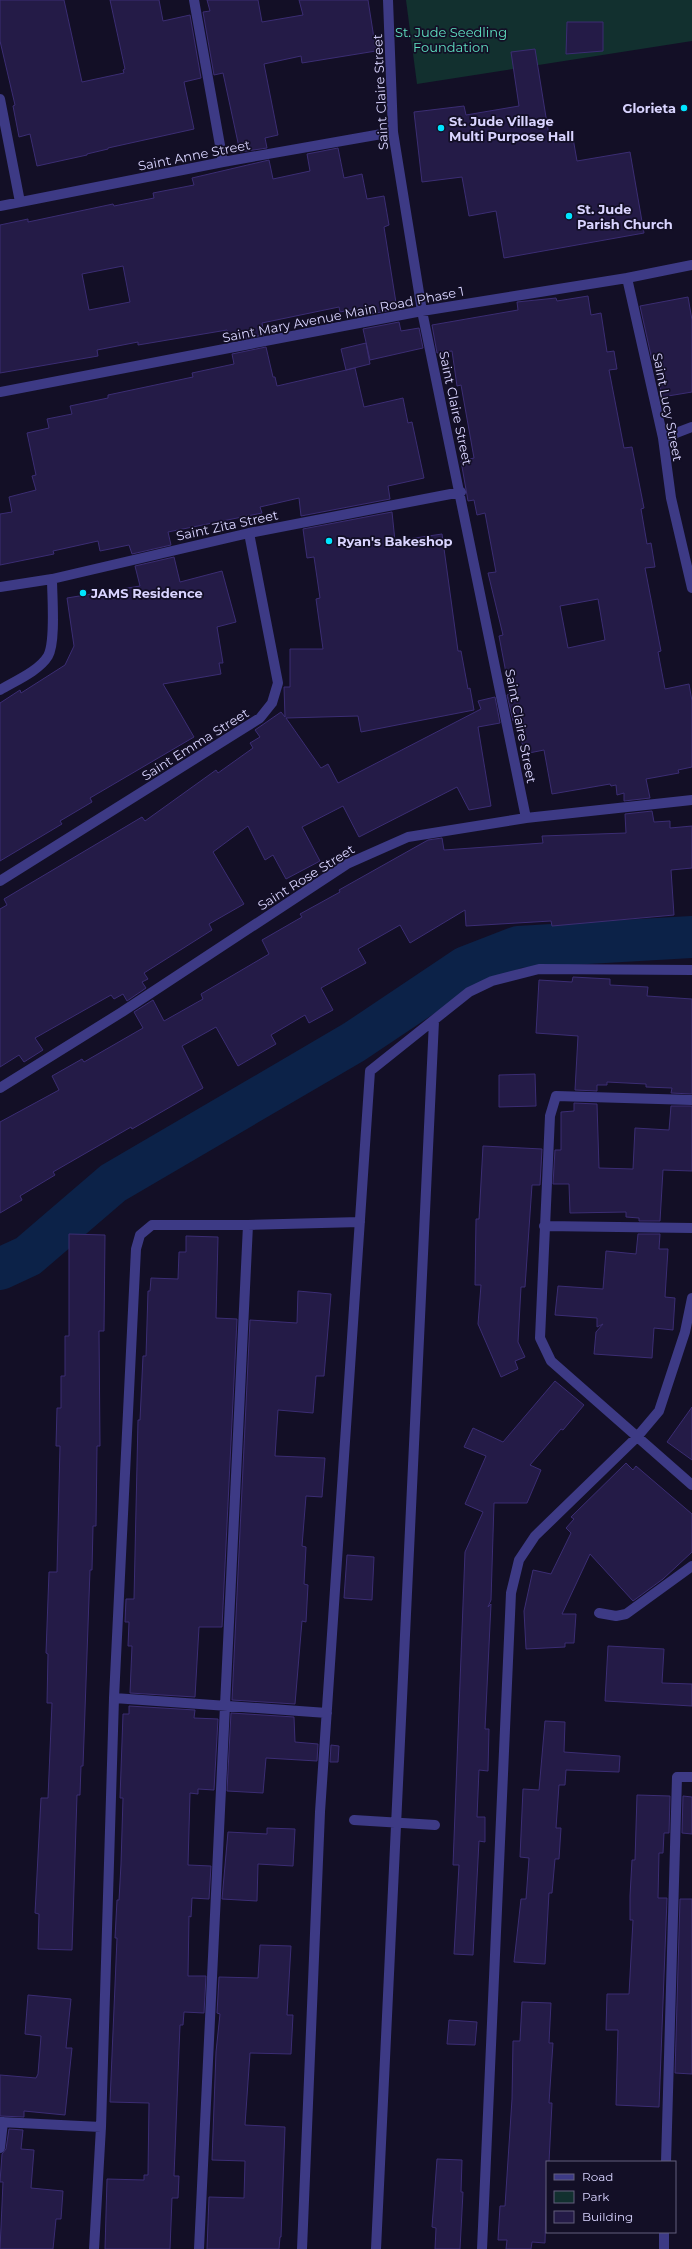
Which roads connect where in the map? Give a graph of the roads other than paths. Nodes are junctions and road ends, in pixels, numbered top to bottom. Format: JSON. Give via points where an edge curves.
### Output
{"nodes":[{"id":1,"x":194,"y":0,"type":"edge"},
{"id":2,"x":388,"y":0,"type":"edge"},
{"id":3,"x":0,"y":99,"type":"edge"},
{"id":4,"x":393,"y":132,"type":"junction"},
{"id":5,"x":223,"y":162,"type":"junction"},
{"id":6,"x":20,"y":202,"type":"junction"},
{"id":7,"x":0,"y":206,"type":"edge"},
{"id":8,"x":692,"y":264,"type":"edge"},
{"id":9,"x":627,"y":278,"type":"junction"},
{"id":10,"x":422,"y":311,"type":"junction"},
{"id":11,"x":0,"y":392,"type":"edge"},
{"id":12,"x":692,"y":427,"type":"edge"},
{"id":13,"x":663,"y":438,"type":"junction"},
{"id":14,"x":461,"y":492,"type":"junction"},
{"id":15,"x":249,"y":532,"type":"junction"},
{"id":16,"x":690,"y":570,"type":"edge"},
{"id":17,"x":52,"y":578,"type":"junction"},
{"id":18,"x":0,"y":588,"type":"edge"},
{"id":19,"x":692,"y":588,"type":"edge"},
{"id":20,"x":0,"y":690,"type":"edge"},
{"id":21,"x":692,"y":800,"type":"edge"},
{"id":22,"x":526,"y":818,"type":"junction"},
{"id":23,"x":0,"y":881,"type":"edge"},
{"id":24,"x":692,"y":970,"type":"edge"},
{"id":25,"x":434,"y":1021,"type":"junction"},
{"id":26,"x":0,"y":1088,"type":"edge"},
{"id":27,"x":692,"y":1100,"type":"edge"},
{"id":28,"x":360,"y":1222,"type":"junction"},
{"id":29,"x":248,"y":1225,"type":"junction"},
{"id":30,"x":544,"y":1226,"type":"junction"},
{"id":31,"x":692,"y":1228,"type":"edge"},
{"id":32,"x":692,"y":1298,"type":"edge"},
{"id":33,"x":637,"y":1437,"type":"junction"},
{"id":34,"x":692,"y":1485,"type":"edge"},
{"id":35,"x":692,"y":1566,"type":"edge"},
{"id":36,"x":599,"y":1613,"type":"dead end"},
{"id":37,"x":114,"y":1698,"type":"junction"},
{"id":38,"x":224,"y":1705,"type":"junction"},
{"id":39,"x":327,"y":1713,"type":"junction"},
{"id":40,"x":692,"y":1777,"type":"edge"},
{"id":41,"x":354,"y":1820,"type":"dead end"},
{"id":42,"x":396,"y":1823,"type":"junction"},
{"id":43,"x":435,"y":1825,"type":"dead end"},
{"id":44,"x":1,"y":2122,"type":"edge"},
{"id":45,"x":101,"y":2127,"type":"junction"},
{"id":46,"x":0,"y":2148,"type":"edge"},
{"id":47,"x":666,"y":2161,"type":"edge"},
{"id":48,"x":664,"y":2233,"type":"edge"},
{"id":49,"x":94,"y":2249,"type":"edge"},
{"id":50,"x":199,"y":2249,"type":"edge"},
{"id":51,"x":302,"y":2249,"type":"edge"},
{"id":52,"x":376,"y":2249,"type":"edge"},
{"id":53,"x":482,"y":2249,"type":"edge"},
{"id":54,"x":664,"y":2249,"type":"edge"}],
"edges":[{"from":1,"to":5,"type":"street"},
{"from":2,"to":4,"type":"street","name":"Saint Claire Street"},
{"from":3,"to":6,"type":"street"},
{"from":4,"to":5,"type":"street","name":"Saint Anne Street"},
{"from":4,"to":10,"type":"street","name":"Saint Claire Street"},
{"from":5,"to":6,"type":"street","name":"Saint Anne Street"},
{"from":6,"to":7,"type":"street","name":"Saint Anne Street"},
{"from":8,"to":9,"type":"street","name":"Saint Mary Avenue Main Road Phase 1"},
{"from":9,"to":10,"type":"street","name":"Saint Mary Avenue Main Road Phase 1"},
{"from":9,"to":13,"type":"street","name":"Saint Lucy Street"},
{"from":10,"to":11,"type":"street","name":"Saint Mary Avenue Main Road Phase 1"},
{"from":10,"to":14,"type":"street","name":"Saint Claire Street"},
{"from":12,"to":13,"type":"street"},
{"from":13,"to":16,"type":"street","name":"Saint Lucy Street","via":[[671,498]]},
{"from":14,"to":15,"type":"street","name":"Saint Zita Street"},
{"from":14,"to":22,"type":"street","name":"Saint Claire Street"},
{"from":15,"to":17,"type":"street","name":"Saint Zita Street"},
{"from":15,"to":23,"type":"street","name":"Saint Emma Street","via":[[278,684],[272,703],[260,718]]},
{"from":16,"to":19,"type":"street","name":"Saint Lucy Street"},
{"from":17,"to":18,"type":"street","name":"Saint Zita Street"},
{"from":17,"to":20,"type":"street","via":[[52,637],[48,655],[39,666]]},
{"from":21,"to":22,"type":"street","name":"Saint Rose Street"},
{"from":22,"to":26,"type":"street","name":"Saint Rose Street","via":[[408,838],[347,864],[122,1012]]},
{"from":24,"to":25,"type":"street","via":[[539,969],[492,981],[468,992]]},
{"from":25,"to":28,"type":"street","via":[[370,1071]]},
{"from":25,"to":42,"type":"street"},
{"from":27,"to":30,"type":"street","via":[[556,1096],[550,1116]]},
{"from":28,"to":29,"type":"street"},
{"from":28,"to":39,"type":"street"},
{"from":29,"to":37,"type":"street","via":[[152,1225],[140,1235],[136,1249]]},
{"from":29,"to":38,"type":"street"},
{"from":30,"to":31,"type":"street"},
{"from":30,"to":33,"type":"street","via":[[540,1338],[551,1361]]},
{"from":32,"to":33,"type":"street","via":[[685,1332],[659,1411]]},
{"from":33,"to":34,"type":"street"},
{"from":33,"to":53,"type":"street","via":[[535,1536],[519,1560],[511,1593]]},
{"from":35,"to":36,"type":"street","via":[[626,1614],[616,1616]]},
{"from":37,"to":38,"type":"street"},
{"from":37,"to":45,"type":"street"},
{"from":38,"to":39,"type":"street"},
{"from":38,"to":50,"type":"street"},
{"from":39,"to":51,"type":"street","via":[[320,1820]]},
{"from":40,"to":47,"type":"street","via":[[677,1777]]},
{"from":41,"to":42,"type":"street"},
{"from":42,"to":43,"type":"street"},
{"from":42,"to":52,"type":"street"},
{"from":44,"to":45,"type":"street"},
{"from":44,"to":46,"type":"street"},
{"from":45,"to":49,"type":"street"},
{"from":48,"to":54,"type":"street"}]}
